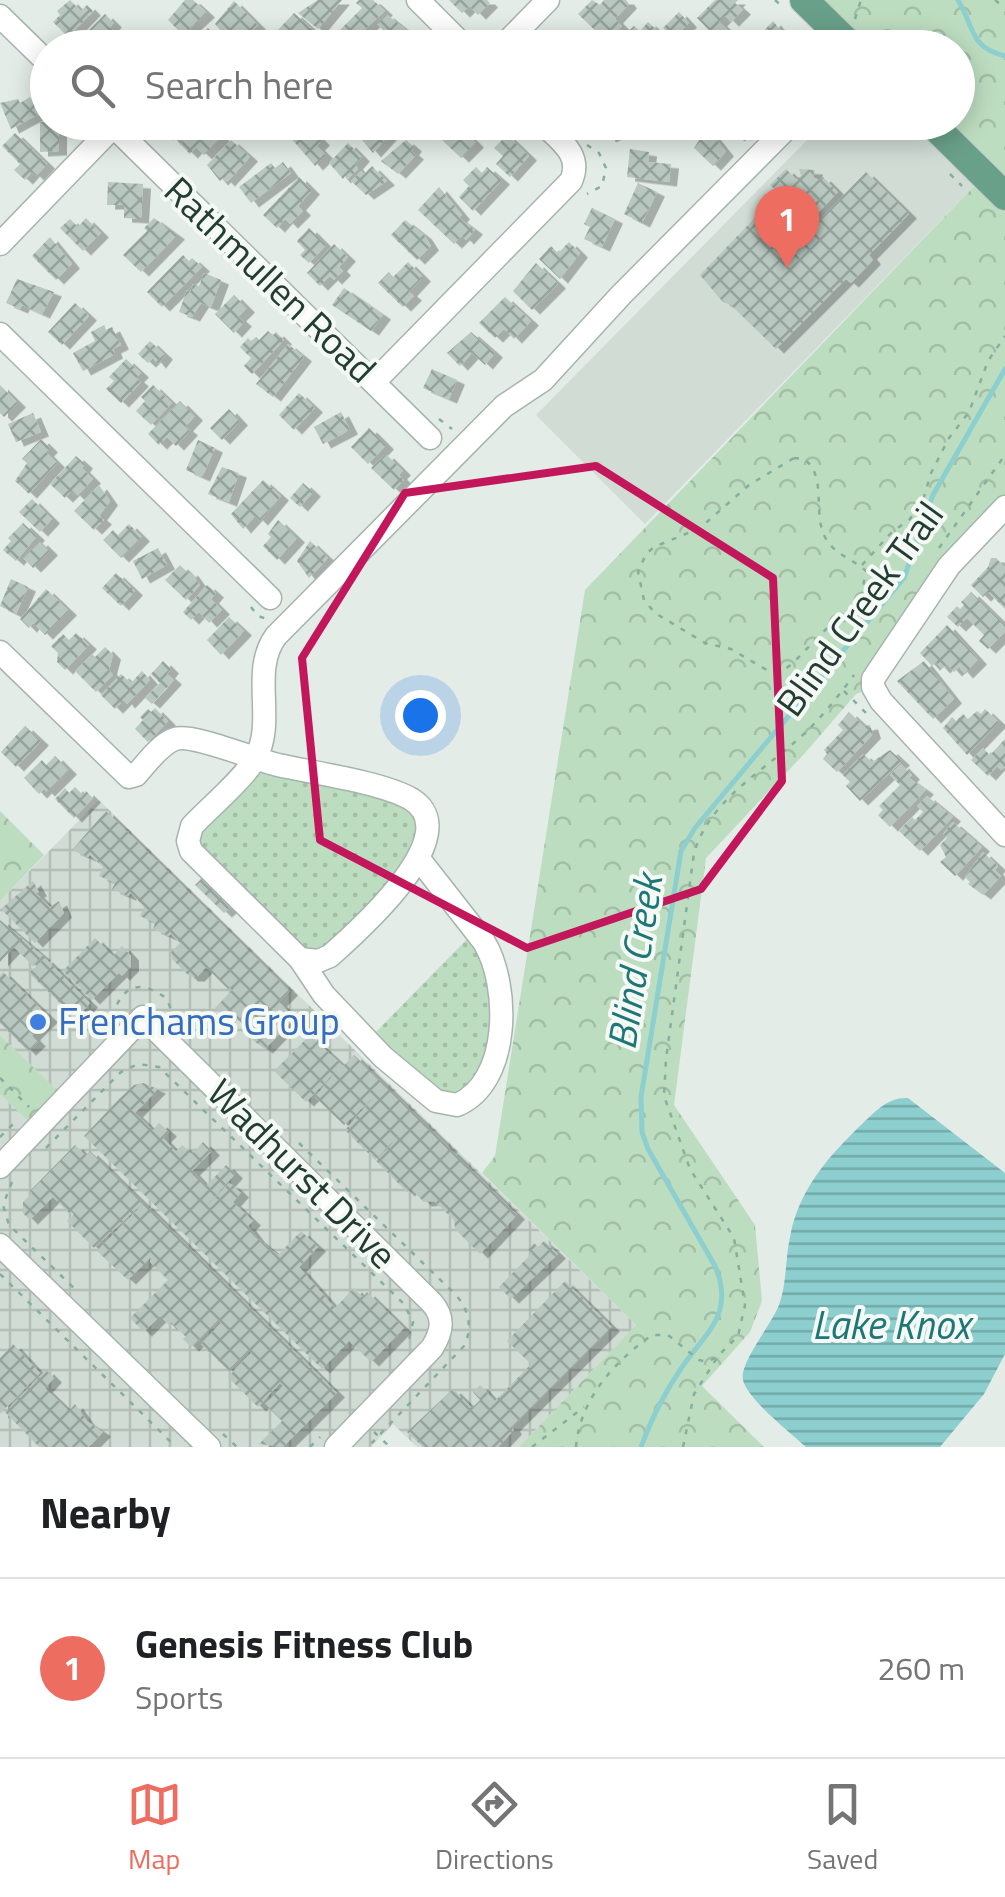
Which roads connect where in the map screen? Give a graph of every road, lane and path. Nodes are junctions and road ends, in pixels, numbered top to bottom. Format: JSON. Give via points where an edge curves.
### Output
{"nodes":[{"id":1,"x":418,"y":0,"type":"edge"},
{"id":2,"x":548,"y":0,"type":"edge"},
{"id":3,"x":804,"y":0,"type":"edge"},
{"id":4,"x":861,"y":0,"type":"edge"},
{"id":5,"x":995,"y":0,"type":"edge"},
{"id":6,"x":1005,"y":8,"type":"edge"},
{"id":7,"x":0,"y":16,"type":"edge"},
{"id":8,"x":448,"y":30,"type":"edge"},
{"id":9,"x":519,"y":30,"type":"edge"},
{"id":10,"x":848,"y":30,"type":"edge"},
{"id":11,"x":855,"y":30,"type":"edge"},
{"id":12,"x":30,"y":45,"type":"edge"},
{"id":13,"x":97,"y":140,"type":"edge"},
{"id":14,"x":126,"y":140,"type":"edge"},
{"id":15,"x":558,"y":140,"type":"edge"},
{"id":16,"x":775,"y":140,"type":"edge"},
{"id":17,"x":948,"y":140,"type":"edge"},
{"id":18,"x":1005,"y":196,"type":"edge"},
{"id":19,"x":0,"y":244,"type":"edge"},
{"id":20,"x":0,"y":334,"type":"edge"},
{"id":21,"x":1005,"y":336,"type":"edge"},
{"id":22,"x":374,"y":382,"type":"junction"},
{"id":23,"x":430,"y":438,"type":"dead end"},
{"id":24,"x":1005,"y":455,"type":"edge"},
{"id":25,"x":1005,"y":507,"type":"edge"},
{"id":26,"x":932,"y":560,"type":"dead end"},
{"id":27,"x":861,"y":566,"type":"junction"},
{"id":28,"x":270,"y":598,"type":"dead end"},
{"id":29,"x":0,"y":652,"type":"edge"},
{"id":30,"x":853,"y":676,"type":"dead end"},
{"id":31,"x":256,"y":759,"type":"junction"},
{"id":32,"x":1001,"y":822,"type":"edge"},
{"id":33,"x":419,"y":859,"type":"junction"},
{"id":34,"x":300,"y":959,"type":"junction"},
{"id":35,"x":182,"y":1030,"type":"dead end"},
{"id":36,"x":97,"y":1037,"type":"dead end"},
{"id":37,"x":0,"y":1078,"type":"edge"},
{"id":38,"x":30,"y":1108,"type":"dead end"},
{"id":39,"x":16,"y":1122,"type":"dead end"},
{"id":40,"x":0,"y":1137,"type":"edge"},
{"id":41,"x":298,"y":1142,"type":"dead end"},
{"id":42,"x":36,"y":1158,"type":"dead end"},
{"id":43,"x":7,"y":1174,"type":"edge"},
{"id":44,"x":2,"y":1205,"type":"edge"},
{"id":45,"x":0,"y":1245,"type":"edge"},
{"id":46,"x":0,"y":1274,"type":"edge"},
{"id":47,"x":84,"y":1298,"type":"dead end"},
{"id":48,"x":404,"y":1352,"type":"dead end"},
{"id":49,"x":718,"y":1357,"type":"junction"},
{"id":50,"x":585,"y":1406,"type":"junction"},
{"id":51,"x":212,"y":1423,"type":"dead end"},
{"id":52,"x":333,"y":1437,"type":"edge"},
{"id":53,"x":176,"y":1447,"type":"edge"},
{"id":54,"x":209,"y":1447,"type":"edge"},
{"id":55,"x":237,"y":1447,"type":"edge"},
{"id":56,"x":310,"y":1447,"type":"edge"},
{"id":57,"x":368,"y":1447,"type":"edge"},
{"id":58,"x":532,"y":1447,"type":"edge"},
{"id":59,"x":576,"y":1447,"type":"edge"},
{"id":60,"x":683,"y":1447,"type":"edge"}],
"edges":[{"from":1,"to":8,"type":"street"},
{"from":2,"to":9,"type":"street"},
{"from":3,"to":10,"type":"main road"},
{"from":4,"to":11,"type":"path"},
{"from":5,"to":6,"type":"path"},
{"from":7,"to":12,"type":"street"},
{"from":13,"to":19,"type":"street"},
{"from":14,"to":22,"type":"street","name":"Rathmullen Road"},
{"from":15,"to":22,"type":"street","via":[[574,157],[570,181]]},
{"from":16,"to":31,"type":"street","via":[[543,380],[504,406],[276,636],[265,661]]},
{"from":17,"to":18,"type":"main road"},
{"from":20,"to":28,"type":"street"},
{"from":21,"to":27,"type":"path","via":[[917,508]]},
{"from":22,"to":23,"type":"street","name":"Rathmullen Road"},
{"from":24,"to":26,"type":"path","name":"Blind Creek Trail"},
{"from":25,"to":32,"type":"street","via":[[949,566],[872,680],[881,701]]},
{"from":27,"to":27,"type":"path","via":[[866,571],[860,603],[776,671],[705,643],[655,613],[644,600],[638,572],[654,547],[700,528],[794,458],[804,458],[815,471],[824,537]]},
{"from":29,"to":31,"type":"street","via":[[131,778],[167,743],[183,738]]},
{"from":30,"to":49,"type":"path","name":"Blind Creek Trail","via":[[810,728],[729,798],[702,830],[694,853],[664,1090],[690,1169],[737,1246],[744,1319]]},
{"from":31,"to":33,"type":"street","via":[[413,800],[427,820]]},
{"from":31,"to":34,"type":"street","via":[[192,826],[188,845]]},
{"from":33,"to":34,"type":"street","via":[[330,956]]},
{"from":33,"to":34,"type":"street","via":[[484,942],[497,971],[497,1050],[470,1098],[451,1106],[430,1097],[324,995]]},
{"from":35,"to":36,"type":"path","via":[[166,998],[141,988],[118,1000]]},
{"from":37,"to":38,"type":"path"},
{"from":39,"to":40,"type":"path"},
{"from":41,"to":57,"type":"path","via":[[456,1296],[468,1316],[464,1346]]},
{"from":42,"to":48,"type":"path","via":[[121,1072],[138,1064],[159,1068],[404,1304],[413,1322]]},
{"from":43,"to":44,"type":"path"},
{"from":43,"to":52,"type":"street","name":"Wadhurst Drive","via":[[143,1018],[440,1314],[432,1348]]},
{"from":44,"to":47,"type":"path","via":[[9,1225]]},
{"from":45,"to":54,"type":"street"},
{"from":46,"to":53,"type":"path"},
{"from":49,"to":50,"type":"path","via":[[707,1362],[668,1334],[652,1335]]},
{"from":49,"to":60,"type":"path","name":"Blind Creek Trail","via":[[697,1388]]},
{"from":50,"to":58,"type":"path"},
{"from":50,"to":59,"type":"path"},
{"from":51,"to":55,"type":"path"},
{"from":52,"to":56,"type":"path"}]}
